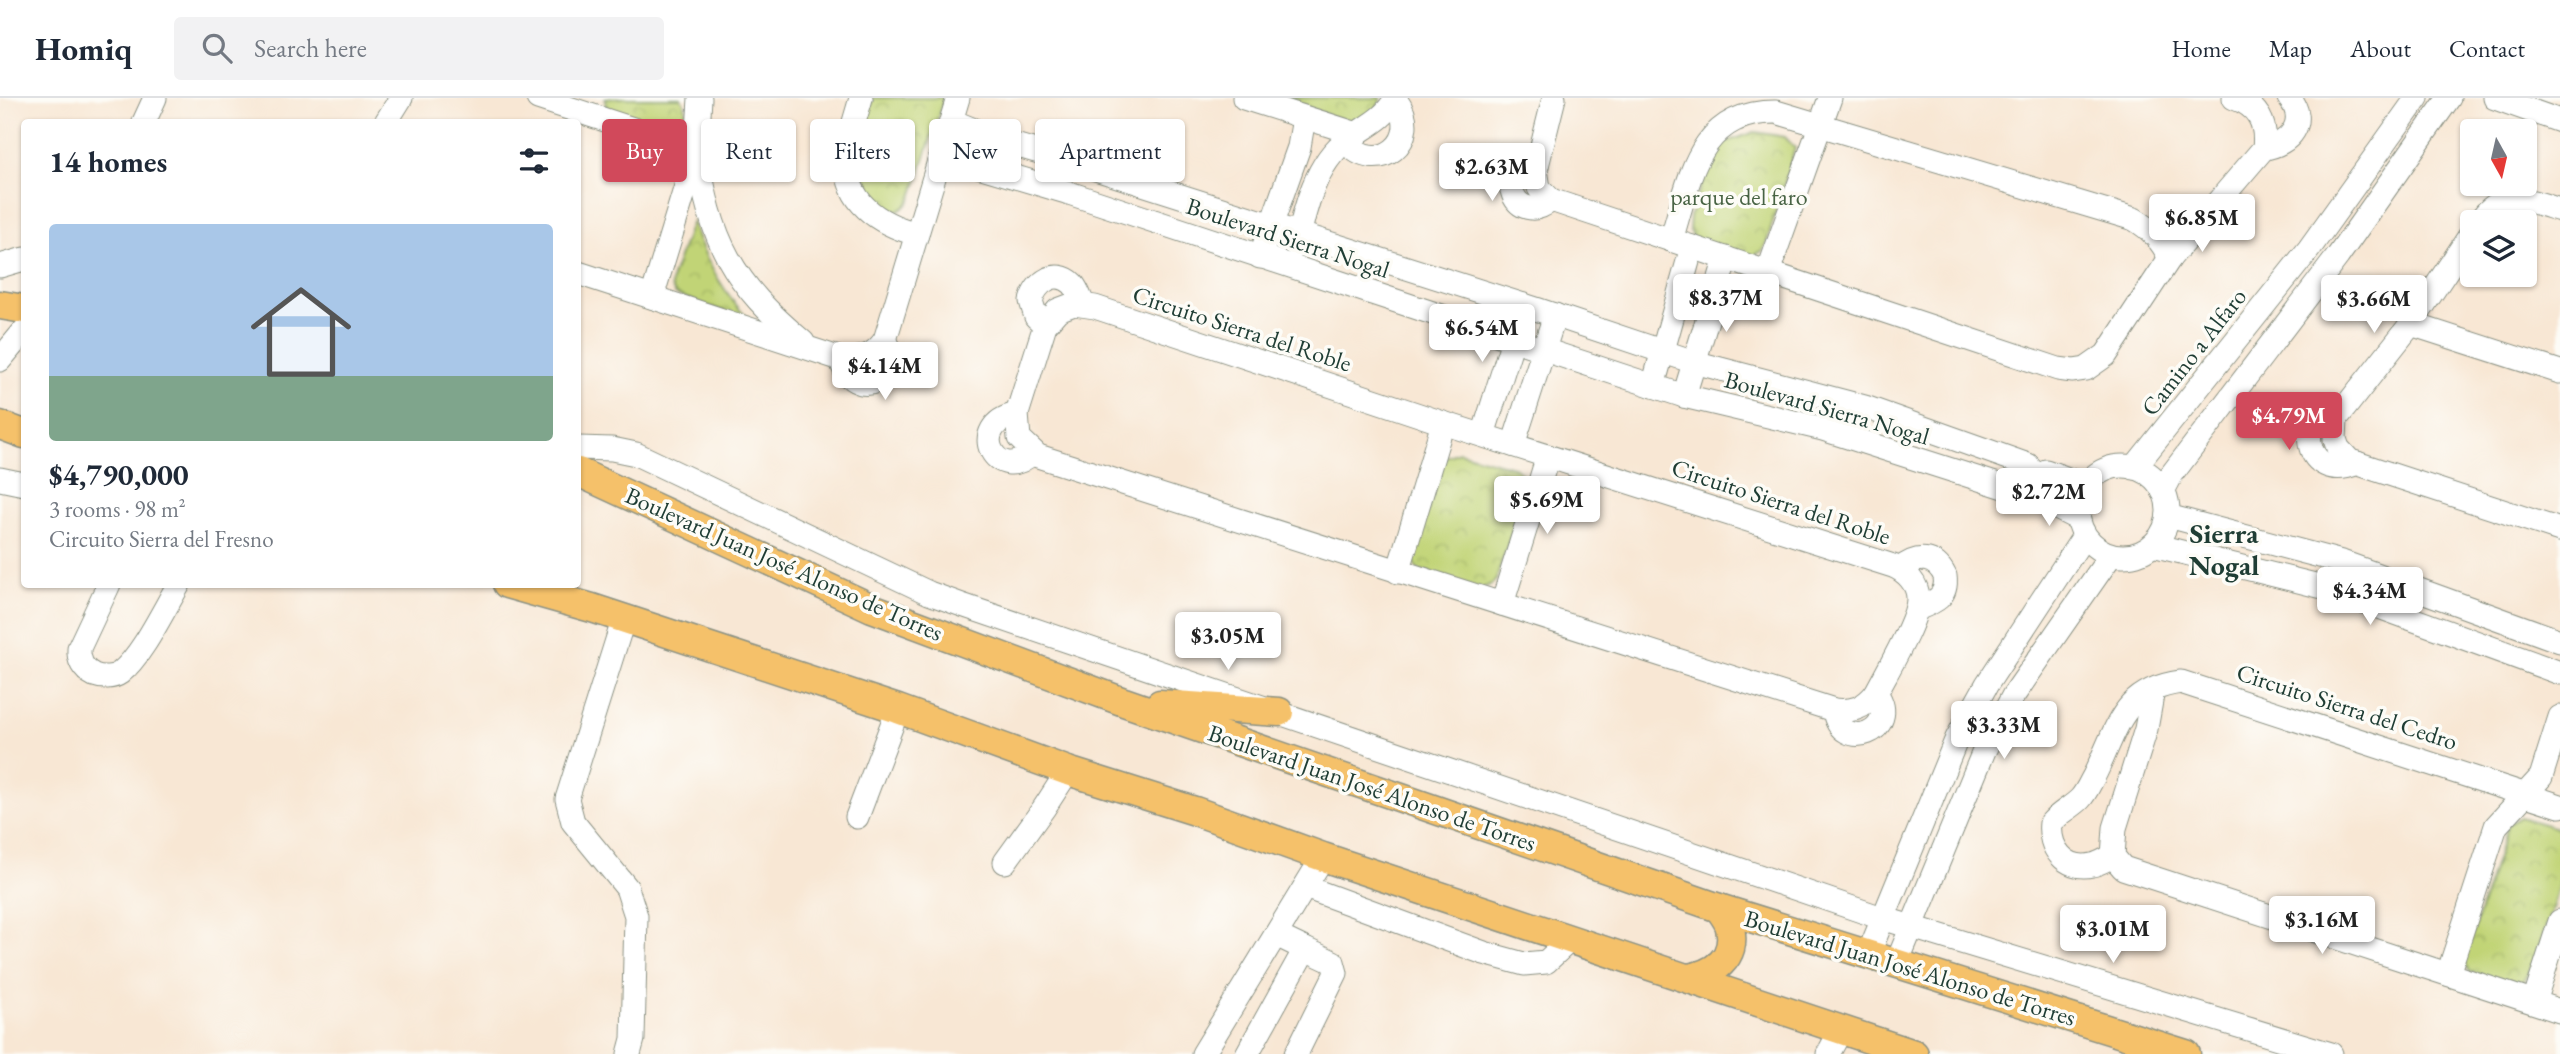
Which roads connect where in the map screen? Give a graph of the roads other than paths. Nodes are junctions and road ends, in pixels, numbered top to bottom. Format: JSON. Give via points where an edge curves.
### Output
{"nodes":[{"id":1,"x":155,"y":98,"type":"edge"},
{"id":2,"x":401,"y":98,"type":"edge"},
{"id":3,"x":538,"y":98,"type":"edge"},
{"id":4,"x":700,"y":98,"type":"edge"},
{"id":5,"x":861,"y":98,"type":"edge"},
{"id":6,"x":958,"y":98,"type":"edge"},
{"id":7,"x":1244,"y":98,"type":"edge"},
{"id":8,"x":1554,"y":98,"type":"edge"},
{"id":9,"x":1830,"y":98,"type":"edge"},
{"id":10,"x":2289,"y":98,"type":"edge"},
{"id":11,"x":2417,"y":98,"type":"edge"},
{"id":12,"x":2449,"y":98,"type":"edge"},
{"id":13,"x":2495,"y":98,"type":"edge"},
{"id":14,"x":1396,"y":99,"type":"edge"},
{"id":15,"x":2241,"y":99,"type":"edge"},
{"id":16,"x":1275,"y":103,"type":"edge"},
{"id":17,"x":583,"y":104,"type":"edge"},
{"id":18,"x":1304,"y":118,"type":"junction"},
{"id":19,"x":145,"y":119,"type":"edge"},
{"id":20,"x":388,"y":119,"type":"edge"},
{"id":21,"x":953,"y":119,"type":"edge"},
{"id":22,"x":2560,"y":121,"type":"edge"},
{"id":23,"x":1820,"y":126,"type":"junction"},
{"id":24,"x":1351,"y":137,"type":"junction"},
{"id":25,"x":1021,"y":147,"type":"edge"},
{"id":26,"x":2264,"y":148,"type":"junction"},
{"id":27,"x":697,"y":150,"type":"junction"},
{"id":28,"x":1021,"y":178,"type":"edge"},
{"id":29,"x":933,"y":182,"type":"edge"},
{"id":30,"x":2490,"y":210,"type":"edge"},
{"id":31,"x":2560,"y":210,"type":"edge"},
{"id":32,"x":1272,"y":225,"type":"junction"},
{"id":33,"x":917,"y":234,"type":"junction"},
{"id":34,"x":1299,"y":234,"type":"junction"},
{"id":35,"x":1682,"y":243,"type":"junction"},
{"id":36,"x":2460,"y":250,"type":"edge"},
{"id":37,"x":1260,"y":257,"type":"junction"},
{"id":38,"x":1726,"y":258,"type":"junction"},
{"id":39,"x":2170,"y":258,"type":"junction"},
{"id":40,"x":21,"y":259,"type":"edge"},
{"id":41,"x":0,"y":266,"type":"edge"},
{"id":42,"x":1292,"y":267,"type":"junction"},
{"id":43,"x":0,"y":271,"type":"edge"},
{"id":44,"x":1768,"y":272,"type":"junction"},
{"id":45,"x":581,"y":274,"type":"edge"},
{"id":46,"x":21,"y":276,"type":"edge"},
{"id":47,"x":653,"y":297,"type":"junction"},
{"id":48,"x":0,"y":304,"type":"edge"},
{"id":49,"x":1083,"y":304,"type":"junction"},
{"id":50,"x":1524,"y":305,"type":"junction"},
{"id":51,"x":21,"y":308,"type":"edge"},
{"id":52,"x":1555,"y":315,"type":"junction"},
{"id":53,"x":2411,"y":324,"type":"junction"},
{"id":54,"x":1045,"y":325,"type":"junction"},
{"id":55,"x":21,"y":335,"type":"edge"},
{"id":56,"x":1513,"y":340,"type":"junction"},
{"id":57,"x":811,"y":348,"type":"junction"},
{"id":58,"x":1542,"y":349,"type":"junction"},
{"id":59,"x":1663,"y":352,"type":"junction"},
{"id":60,"x":0,"y":360,"type":"edge"},
{"id":61,"x":1694,"y":362,"type":"junction"},
{"id":62,"x":2560,"y":372,"type":"edge"},
{"id":63,"x":1653,"y":386,"type":"junction"},
{"id":64,"x":1684,"y":396,"type":"junction"},
{"id":65,"x":1443,"y":423,"type":"junction"},
{"id":66,"x":0,"y":425,"type":"edge"},
{"id":67,"x":21,"y":433,"type":"edge"},
{"id":68,"x":1483,"y":435,"type":"junction"},
{"id":69,"x":1513,"y":444,"type":"junction"},
{"id":70,"x":581,"y":448,"type":"edge"},
{"id":71,"x":1548,"y":456,"type":"junction"},
{"id":72,"x":2134,"y":468,"type":"junction"},
{"id":73,"x":581,"y":473,"type":"edge"},
{"id":74,"x":0,"y":479,"type":"edge"},
{"id":75,"x":21,"y":483,"type":"edge"},
{"id":76,"x":2085,"y":485,"type":"junction"},
{"id":77,"x":581,"y":489,"type":"edge"},
{"id":78,"x":2163,"y":491,"type":"junction"},
{"id":79,"x":639,"y":499,"type":"junction"},
{"id":80,"x":2168,"y":516,"type":"junction"},
{"id":81,"x":2081,"y":527,"type":"junction"},
{"id":82,"x":2560,"y":530,"type":"edge"},
{"id":83,"x":2153,"y":545,"type":"junction"},
{"id":84,"x":2111,"y":555,"type":"junction"},
{"id":85,"x":1900,"y":569,"type":"junction"},
{"id":86,"x":1398,"y":572,"type":"junction"},
{"id":87,"x":107,"y":588,"type":"edge"},
{"id":88,"x":176,"y":588,"type":"edge"},
{"id":89,"x":521,"y":588,"type":"edge"},
{"id":90,"x":562,"y":588,"type":"edge"},
{"id":91,"x":1502,"y":604,"type":"junction"},
{"id":92,"x":592,"y":608,"type":"junction"},
{"id":93,"x":1917,"y":609,"type":"junction"},
{"id":94,"x":624,"y":618,"type":"junction"},
{"id":95,"x":2560,"y":641,"type":"edge"},
{"id":96,"x":2560,"y":673,"type":"edge"},
{"id":97,"x":2153,"y":691,"type":"junction"},
{"id":98,"x":1124,"y":702,"type":"junction"},
{"id":99,"x":898,"y":709,"type":"junction"},
{"id":100,"x":1279,"y":712,"type":"junction"},
{"id":101,"x":2560,"y":717,"type":"edge"},
{"id":102,"x":1068,"y":771,"type":"junction"},
{"id":103,"x":2524,"y":793,"type":"junction"},
{"id":104,"x":2560,"y":806,"type":"edge"},
{"id":105,"x":856,"y":817,"type":"dead end"},
{"id":106,"x":2113,"y":856,"type":"junction"},
{"id":107,"x":1323,"y":857,"type":"junction"},
{"id":108,"x":1005,"y":862,"type":"dead end"},
{"id":109,"x":1305,"y":887,"type":"junction"},
{"id":110,"x":1719,"y":908,"type":"junction"},
{"id":111,"x":1882,"y":918,"type":"junction"},
{"id":112,"x":2560,"y":921,"type":"edge"},
{"id":113,"x":1912,"y":927,"type":"junction"},
{"id":114,"x":1276,"y":935,"type":"junction"},
{"id":115,"x":1571,"y":939,"type":"junction"},
{"id":116,"x":1305,"y":949,"type":"junction"},
{"id":117,"x":1868,"y":955,"type":"junction"},
{"id":118,"x":1896,"y":965,"type":"junction"},
{"id":119,"x":2448,"y":974,"type":"junction"},
{"id":120,"x":1688,"y":978,"type":"junction"},
{"id":121,"x":2534,"y":1002,"type":"junction"},
{"id":122,"x":2560,"y":1011,"type":"edge"},
{"id":123,"x":1849,"y":1044,"type":"edge"},
{"id":124,"x":629,"y":1054,"type":"edge"},
{"id":125,"x":1203,"y":1054,"type":"edge"},
{"id":126,"x":1247,"y":1054,"type":"edge"},
{"id":127,"x":1296,"y":1054,"type":"edge"},
{"id":128,"x":1914,"y":1054,"type":"edge"},
{"id":129,"x":2186,"y":1054,"type":"edge"},
{"id":130,"x":2332,"y":1054,"type":"edge"}],
"edges":[{"from":1,"to":19,"type":"street"},
{"from":2,"to":20,"type":"street"},
{"from":3,"to":17,"type":"street"},
{"from":4,"to":27,"type":"street"},
{"from":5,"to":33,"type":"street","via":[[846,156],[856,197],[879,221]]},
{"from":6,"to":21,"type":"street"},
{"from":7,"to":16,"type":"street"},
{"from":8,"to":35,"type":"street","via":[[1537,165],[1539,188],[1551,200]]},
{"from":9,"to":23,"type":"street"},
{"from":10,"to":26,"type":"street","via":[[2297,118],[2292,134],[2280,145]]},
{"from":11,"to":72,"type":"street","name":"Camino a Alfaro","via":[[2309,249]]},
{"from":12,"to":78,"type":"street"},
{"from":13,"to":22,"type":"street"},
{"from":14,"to":24,"type":"street","via":[[1376,123]]},
{"from":14,"to":24,"type":"street","via":[[1406,126],[1394,150],[1368,156],[1359,153]]},
{"from":15,"to":26,"type":"street","via":[[2262,119]]},
{"from":16,"to":18,"type":"street"},
{"from":17,"to":27,"type":"street"},
{"from":18,"to":24,"type":"street"},
{"from":18,"to":32,"type":"street","via":[[1299,147]]},
{"from":23,"to":35,"type":"street","via":[[1776,112],[1759,112],[1727,123],[1696,162]]},
{"from":23,"to":39,"type":"street","via":[[2134,219],[2162,242]]},
{"from":23,"to":44,"type":"street"},
{"from":24,"to":34,"type":"street","via":[[1323,166]]},
{"from":25,"to":32,"type":"street","name":"Boulevard Sierra Nogal"},
{"from":26,"to":39,"type":"street"},
{"from":27,"to":47,"type":"street"},
{"from":27,"to":57,"type":"street","via":[[715,232],[733,268],[758,301]]},
{"from":28,"to":37,"type":"street","name":"Boulevard Sierra Nogal"},
{"from":29,"to":33,"type":"street"},
{"from":30,"to":31,"type":"street","via":[[2515,199]]},
{"from":32,"to":34,"type":"street","name":"Boulevard Sierra Nogal"},
{"from":32,"to":37,"type":"street"},
{"from":33,"to":57,"type":"street","via":[[885,341],[877,351],[866,358],[841,359]]},
{"from":34,"to":42,"type":"street"},
{"from":34,"to":50,"type":"street","name":"Boulevard Sierra Nogal"},
{"from":35,"to":38,"type":"street"},
{"from":35,"to":59,"type":"street"},
{"from":36,"to":53,"type":"street"},
{"from":37,"to":42,"type":"street","name":"Boulevard Sierra Nogal"},
{"from":38,"to":44,"type":"street"},
{"from":38,"to":61,"type":"street"},
{"from":39,"to":44,"type":"street","via":[[2106,355],[2086,369],[2073,371]]},
{"from":40,"to":41,"type":"street"},
{"from":42,"to":56,"type":"street","name":"Boulevard Sierra Nogal"},
{"from":43,"to":46,"type":"street"},
{"from":45,"to":47,"type":"street"},
{"from":47,"to":57,"type":"street"},
{"from":48,"to":51,"type":"main road"},
{"from":49,"to":54,"type":"street","via":[[1063,307]]},
{"from":49,"to":54,"type":"street","via":[[1068,281],[1044,280],[1031,301],[1036,317]]},
{"from":49,"to":65,"type":"street","name":"Circuito Sierra del Roble"},
{"from":50,"to":52,"type":"street","name":"Boulevard Sierra Nogal"},
{"from":50,"to":56,"type":"street"},
{"from":52,"to":58,"type":"street"},
{"from":52,"to":59,"type":"street","name":"Boulevard Sierra Nogal"},
{"from":53,"to":62,"type":"street"},
{"from":53,"to":82,"type":"street","via":[[2342,409],[2334,428],[2343,455]]},
{"from":54,"to":86,"type":"street","via":[[1017,415],[1019,438],[1032,453]]},
{"from":55,"to":60,"type":"street"},
{"from":56,"to":58,"type":"street","name":"Boulevard Sierra Nogal"},
{"from":56,"to":68,"type":"street"},
{"from":58,"to":63,"type":"street","name":"Boulevard Sierra Nogal"},
{"from":58,"to":69,"type":"street"},
{"from":59,"to":61,"type":"street","name":"Boulevard Sierra Nogal"},
{"from":59,"to":63,"type":"street"},
{"from":61,"to":64,"type":"street"},
{"from":61,"to":76,"type":"street","name":"Boulevard Sierra Nogal","via":[[1865,407]]},
{"from":63,"to":64,"type":"street","name":"Boulevard Sierra Nogal"},
{"from":64,"to":81,"type":"street","name":"Boulevard Sierra Nogal","via":[[1823,429],[2029,496]]},
{"from":65,"to":68,"type":"street","name":"Circuito Sierra del Roble"},
{"from":65,"to":86,"type":"street"},
{"from":66,"to":67,"type":"main road"},
{"from":68,"to":69,"type":"street","name":"Circuito Sierra del Roble"},
{"from":69,"to":71,"type":"street","name":"Circuito Sierra del Roble"},
{"from":70,"to":100,"type":"street","via":[[636,454],[929,593]]},
{"from":71,"to":85,"type":"street","name":"Circuito Sierra del Roble"},
{"from":71,"to":91,"type":"street"},
{"from":72,"to":76,"type":"street","via":[[2107,469]]},
{"from":72,"to":78,"type":"street","via":[[2146,473]]},
{"from":73,"to":79,"type":"main road","name":"Boulevard Juan José Alonso de Torres"},
{"from":74,"to":75,"type":"street"},
{"from":76,"to":81,"type":"street","via":[[2077,508]]},
{"from":77,"to":79,"type":"main road"},
{"from":78,"to":80,"type":"street"},
{"from":79,"to":98,"type":"main road","name":"Boulevard Juan José Alonso de Torres","via":[[872,608]]},
{"from":80,"to":83,"type":"street"},
{"from":80,"to":95,"type":"street","via":[[2342,562]]},
{"from":81,"to":84,"type":"street","via":[[2091,544]]},
{"from":81,"to":111,"type":"street","via":[[1957,738]]},
{"from":83,"to":84,"type":"street","via":[[2133,555]]},
{"from":83,"to":96,"type":"street","via":[[2328,588]]},
{"from":84,"to":113,"type":"street","via":[[2012,696],[1984,751]]},
{"from":85,"to":93,"type":"street","name":"Circuito Sierra del Roble","via":[[1917,590]]},
{"from":85,"to":93,"type":"street","via":[[1917,558],[1926,558],[1935,561],[1945,576],[1940,599]]},
{"from":86,"to":91,"type":"street"},
{"from":87,"to":88,"type":"street","via":[[78,654],[84,669],[100,677],[114,676],[129,664]]},
{"from":89,"to":92,"type":"main road"},
{"from":90,"to":92,"type":"main road"},
{"from":91,"to":93,"type":"street","via":[[1847,711],[1858,709],[1876,693]]},
{"from":92,"to":94,"type":"main road"},
{"from":94,"to":99,"type":"main road"},
{"from":94,"to":124,"type":"street","via":[[567,799],[573,822],[628,888],[636,916]]},
{"from":97,"to":103,"type":"street","name":"Circuito Sierra del Cedro","via":[[2169,683],[2192,683]]},
{"from":97,"to":106,"type":"street","via":[[2115,828]]},
{"from":97,"to":106,"type":"street","name":"Circuito Sierra del Cedro","via":[[2136,698],[2124,712],[2080,800],[2051,823],[2051,841],[2071,864],[2093,865]]},
{"from":98,"to":100,"type":"main road"},
{"from":98,"to":110,"type":"main road","name":"Boulevard Juan José Alonso de Torres"},
{"from":99,"to":102,"type":"main road"},
{"from":99,"to":105,"type":"street"},
{"from":100,"to":111,"type":"street"},
{"from":101,"to":103,"type":"street","via":[[2541,776]]},
{"from":102,"to":107,"type":"main road"},
{"from":102,"to":108,"type":"street"},
{"from":103,"to":104,"type":"street","name":"Circuito Sierra del Cedro"},
{"from":103,"to":119,"type":"street","via":[[2496,826]]},
{"from":106,"to":119,"type":"street","via":[[2123,868]]},
{"from":107,"to":109,"type":"street"},
{"from":107,"to":115,"type":"main road"},
{"from":109,"to":114,"type":"street"},
{"from":109,"to":115,"type":"street","via":[[1524,964],[1546,962]]},
{"from":110,"to":117,"type":"main road","name":"Boulevard Juan José Alonso de Torres"},
{"from":110,"to":120,"type":"main road","via":[[1730,928],[1729,950],[1720,965],[1705,975]]},
{"from":111,"to":113,"type":"street"},
{"from":111,"to":117,"type":"street"},
{"from":112,"to":121,"type":"street"},
{"from":113,"to":118,"type":"street"},
{"from":113,"to":130,"type":"street"},
{"from":114,"to":116,"type":"street"},
{"from":114,"to":125,"type":"street"},
{"from":115,"to":120,"type":"main road"},
{"from":116,"to":126,"type":"street"},
{"from":116,"to":127,"type":"street","via":[[1333,962],[1336,973]]},
{"from":117,"to":118,"type":"main road","name":"Boulevard Juan José Alonso de Torres"},
{"from":118,"to":129,"type":"main road","name":"Boulevard Juan José Alonso de Torres"},
{"from":119,"to":121,"type":"street"},
{"from":120,"to":123,"type":"main road"},
{"from":121,"to":122,"type":"street"},
{"from":123,"to":128,"type":"main road"}]}
